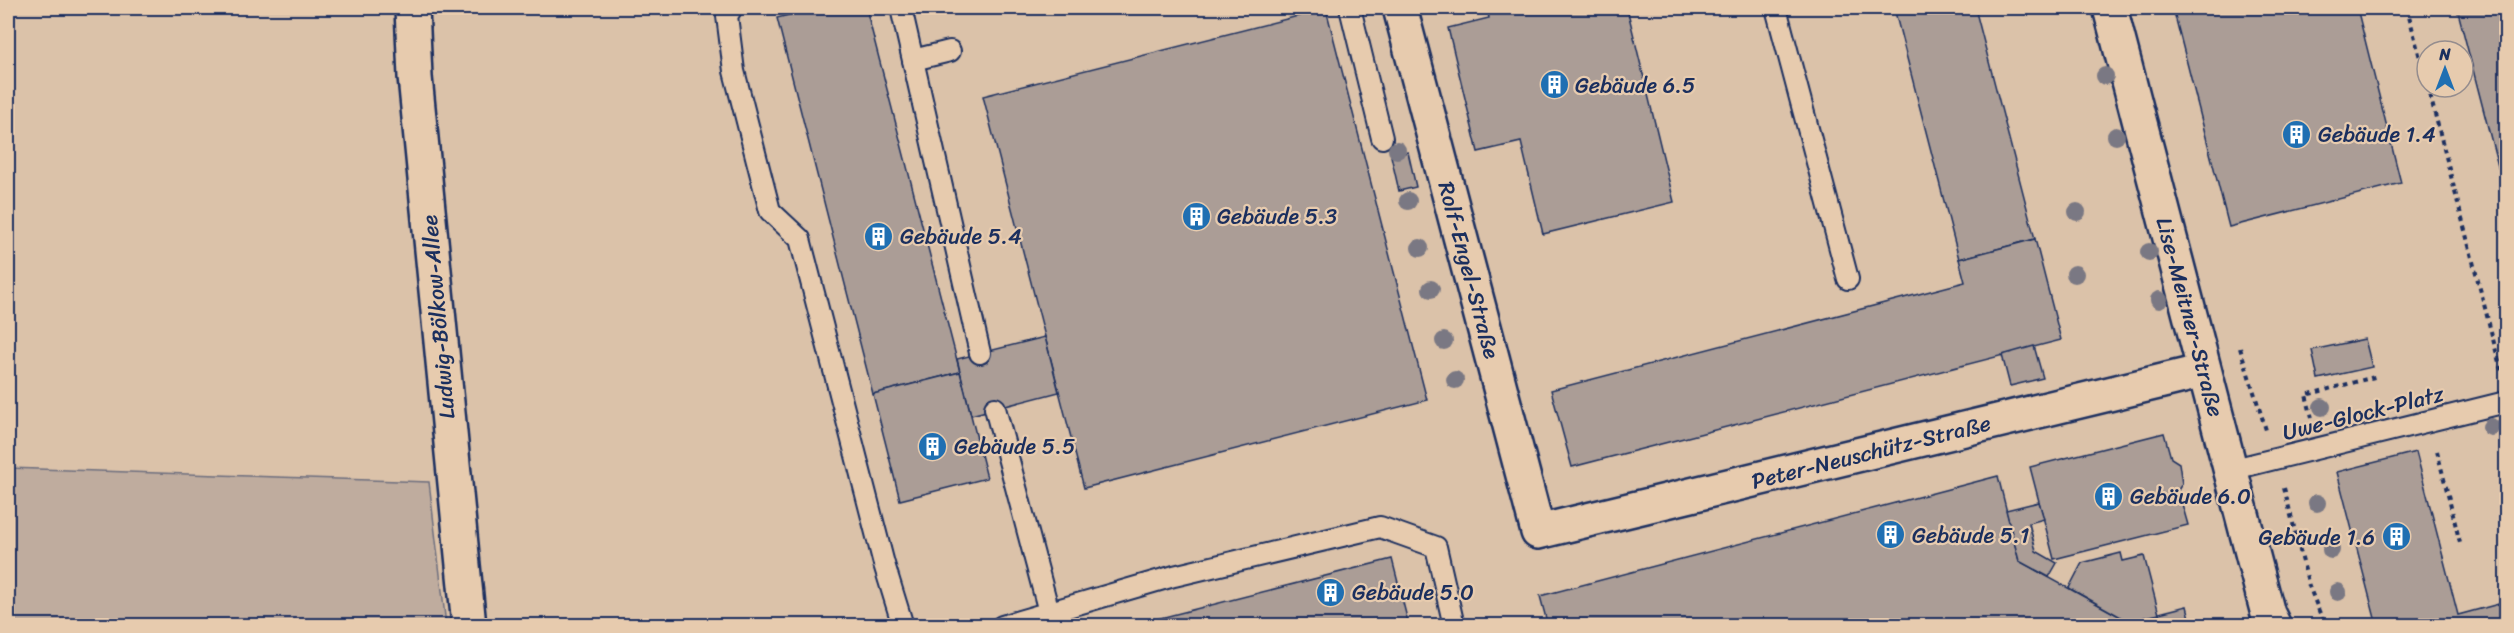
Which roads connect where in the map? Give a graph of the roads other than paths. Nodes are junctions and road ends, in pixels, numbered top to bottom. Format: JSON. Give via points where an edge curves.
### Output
{"nodes":[{"id":1,"x":412,"y":8,"type":"edge"},
{"id":2,"x":732,"y":8,"type":"edge"},
{"id":3,"x":901,"y":8,"type":"edge"},
{"id":4,"x":1350,"y":8,"type":"edge"},
{"id":5,"x":1400,"y":8,"type":"edge"},
{"id":6,"x":1776,"y":8,"type":"edge"},
{"id":7,"x":2110,"y":8,"type":"edge"},
{"id":8,"x":950,"y":51,"type":"dead end"},
{"id":9,"x":913,"y":60,"type":"junction"},
{"id":10,"x":1382,"y":138,"type":"dead end"},
{"id":11,"x":1848,"y":279,"type":"dead end"},
{"id":12,"x":980,"y":353,"type":"dead end"},
{"id":13,"x":2204,"y":371,"type":"junction"},
{"id":14,"x":2506,"y":402,"type":"edge"},
{"id":15,"x":995,"y":408,"type":"dead end"},
{"id":16,"x":2230,"y":470,"type":"junction"},
{"id":17,"x":1538,"y":532,"type":"joint"},
{"id":18,"x":1048,"y":612,"type":"junction"},
{"id":19,"x":469,"y":626,"type":"edge"},
{"id":20,"x":903,"y":626,"type":"edge"},
{"id":21,"x":1002,"y":626,"type":"edge"},
{"id":22,"x":1454,"y":626,"type":"edge"},
{"id":23,"x":2274,"y":626,"type":"edge"}],
"edges":[{"from":1,"to":19,"type":"street","name":"Ludwig-Bölkow-Allee"},
{"from":2,"to":20,"type":"lane","via":[[727,16],[734,72],[770,211],[800,239]]},
{"from":3,"to":9,"type":"lane"},
{"from":4,"to":10,"type":"lane"},
{"from":5,"to":17,"type":"street","name":"Rolf-Engel-Straße"},
{"from":6,"to":11,"type":"lane"},
{"from":7,"to":13,"type":"street","name":"Lise-Meitner-Straße"},
{"from":8,"to":9,"type":"lane"},
{"from":9,"to":12,"type":"lane"},
{"from":13,"to":16,"type":"street","name":"Lise-Meitner-Straße"},
{"from":13,"to":17,"type":"street","name":"Peter-Neuschütz-Straße"},
{"from":14,"to":16,"type":"lane","name":"Uwe-Glock-Platz"},
{"from":15,"to":18,"type":"lane"},
{"from":16,"to":23,"type":"street","name":"Lise-Meitner-Straße"},
{"from":18,"to":21,"type":"lane"},
{"from":18,"to":22,"type":"lane","via":[[1174,576],[1380,527],[1436,547]]}]}
